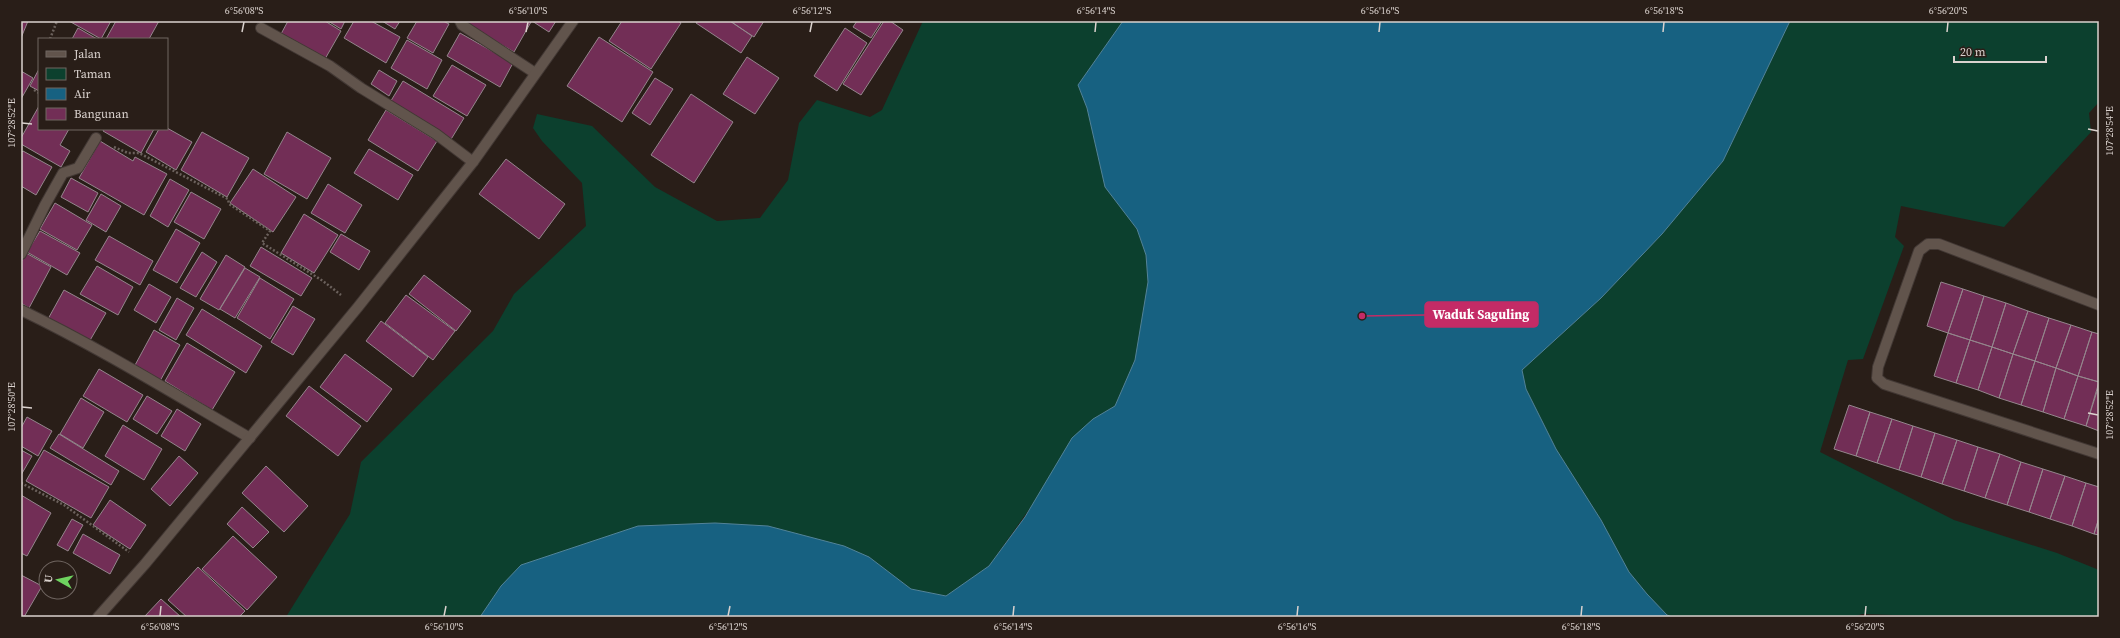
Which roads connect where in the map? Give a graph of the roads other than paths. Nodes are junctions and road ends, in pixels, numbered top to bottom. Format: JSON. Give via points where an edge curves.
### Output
{"nodes":[{"id":1,"x":460,"y":21,"type":"edge"},
{"id":2,"x":573,"y":21,"type":"edge"},
{"id":3,"x":261,"y":28,"type":"dead end"},
{"id":4,"x":535,"y":73,"type":"junction"},
{"id":5,"x":96,"y":138,"type":"road end"},
{"id":6,"x":473,"y":162,"type":"junction"},
{"id":7,"x":21,"y":254,"type":"edge"},
{"id":8,"x":2099,"y":305,"type":"edge"},
{"id":9,"x":21,"y":310,"type":"edge"},
{"id":10,"x":250,"y":438,"type":"junction"},
{"id":11,"x":2099,"y":454,"type":"edge"},
{"id":12,"x":98,"y":617,"type":"edge"}],
"edges":[{"from":1,"to":4,"type":"street","via":[[462,25]]},
{"from":2,"to":4,"type":"street"},
{"from":3,"to":6,"type":"street","via":[[330,66],[436,134]]},
{"from":4,"to":6,"type":"street"},
{"from":5,"to":7,"type":"street","via":[[78,168],[63,173]]},
{"from":6,"to":10,"type":"street","via":[[358,308]]},
{"from":8,"to":11,"type":"street","via":[[1939,244],[1928,244],[1919,251],[1876,378],[1884,384]]},
{"from":9,"to":10,"type":"street","via":[[96,349]]},
{"from":10,"to":12,"type":"street"}]}
